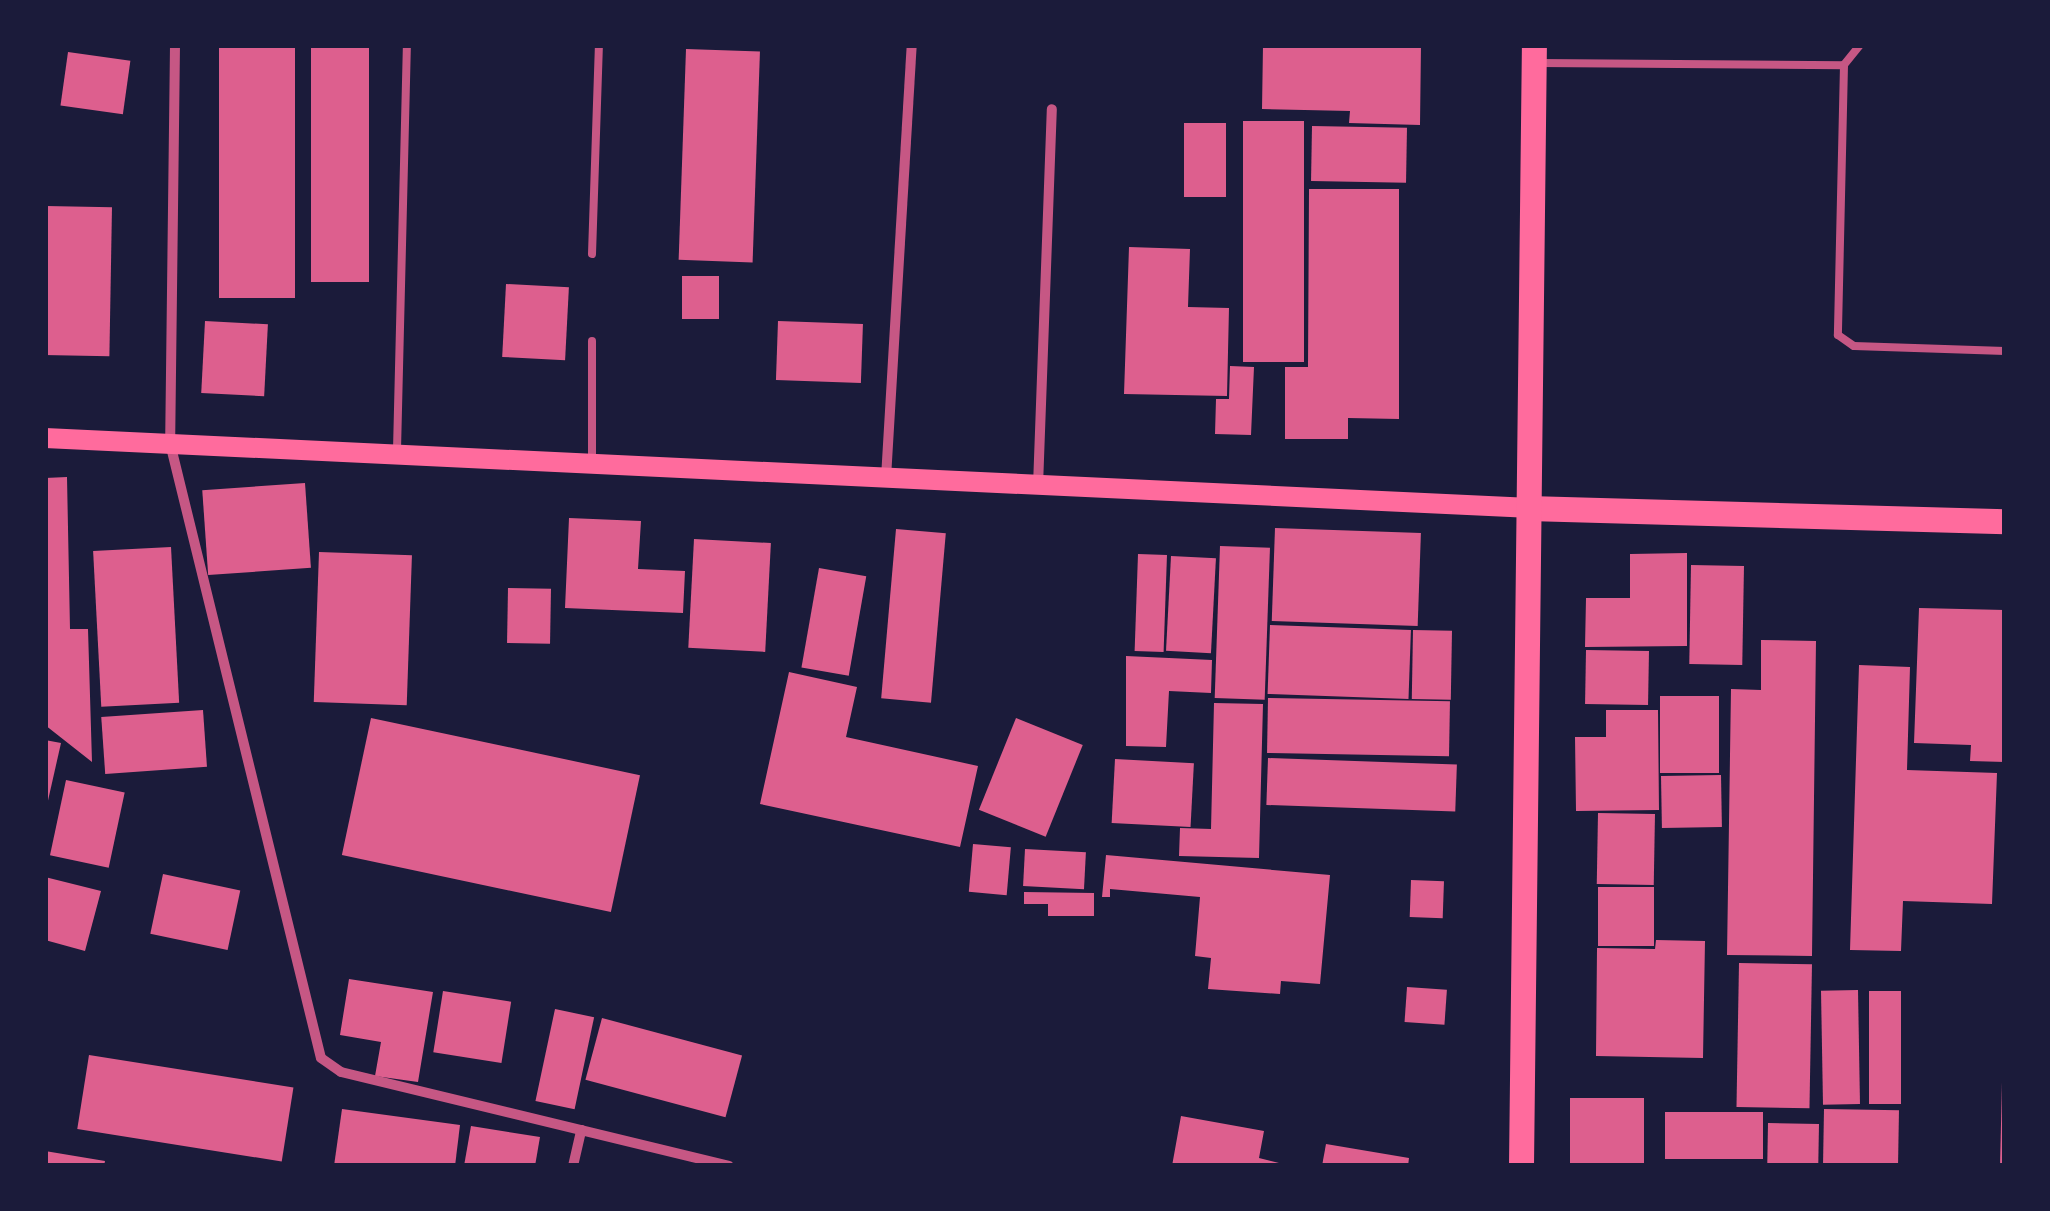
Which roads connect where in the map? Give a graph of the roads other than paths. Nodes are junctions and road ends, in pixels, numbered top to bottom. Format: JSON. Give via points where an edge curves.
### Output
{"nodes":[{"id":1,"x":175,"y":45,"type":"edge"},
{"id":2,"x":407,"y":45,"type":"edge"},
{"id":3,"x":599,"y":45,"type":"edge"},
{"id":4,"x":912,"y":45,"type":"edge"},
{"id":5,"x":1860,"y":45,"type":"edge"},
{"id":6,"x":1534,"y":54,"type":"edge"},
{"id":7,"x":1844,"y":65,"type":"junction"},
{"id":8,"x":1052,"y":109,"type":"dead end"},
{"id":9,"x":592,"y":254,"type":"dead end"},
{"id":10,"x":592,"y":341,"type":"dead end"},
{"id":11,"x":2005,"y":352,"type":"edge"},
{"id":12,"x":45,"y":438,"type":"edge"},
{"id":13,"x":170,"y":443,"type":"junction"},
{"id":14,"x":397,"y":455,"type":"junction"},
{"id":15,"x":592,"y":465,"type":"junction"},
{"id":16,"x":886,"y":480,"type":"junction"},
{"id":17,"x":1038,"y":488,"type":"junction"},
{"id":18,"x":1528,"y":508,"type":"junction"},
{"id":19,"x":2005,"y":520,"type":"edge"},
{"id":20,"x":581,"y":1130,"type":"junction"},
{"id":21,"x":573,"y":1166,"type":"edge"},
{"id":22,"x":729,"y":1166,"type":"edge"},
{"id":23,"x":1521,"y":1166,"type":"edge"}],
"edges":[{"from":1,"to":13,"type":"street"},
{"from":2,"to":14,"type":"lane"},
{"from":3,"to":9,"type":"lane"},
{"from":4,"to":16,"type":"street"},
{"from":5,"to":7,"type":"lane"},
{"from":6,"to":7,"type":"lane"},
{"from":6,"to":18,"type":"main road"},
{"from":7,"to":11,"type":"lane","via":[[1838,334],[1854,346]]},
{"from":8,"to":17,"type":"street"},
{"from":10,"to":15,"type":"lane"},
{"from":12,"to":13,"type":"main road"},
{"from":13,"to":14,"type":"main road"},
{"from":13,"to":20,"type":"street","via":[[321,1058],[341,1072]]},
{"from":14,"to":15,"type":"main road"},
{"from":15,"to":16,"type":"main road"},
{"from":16,"to":17,"type":"main road"},
{"from":17,"to":18,"type":"main road"},
{"from":18,"to":19,"type":"main road"},
{"from":18,"to":23,"type":"main road"},
{"from":20,"to":21,"type":"street"},
{"from":20,"to":22,"type":"street"}]}
